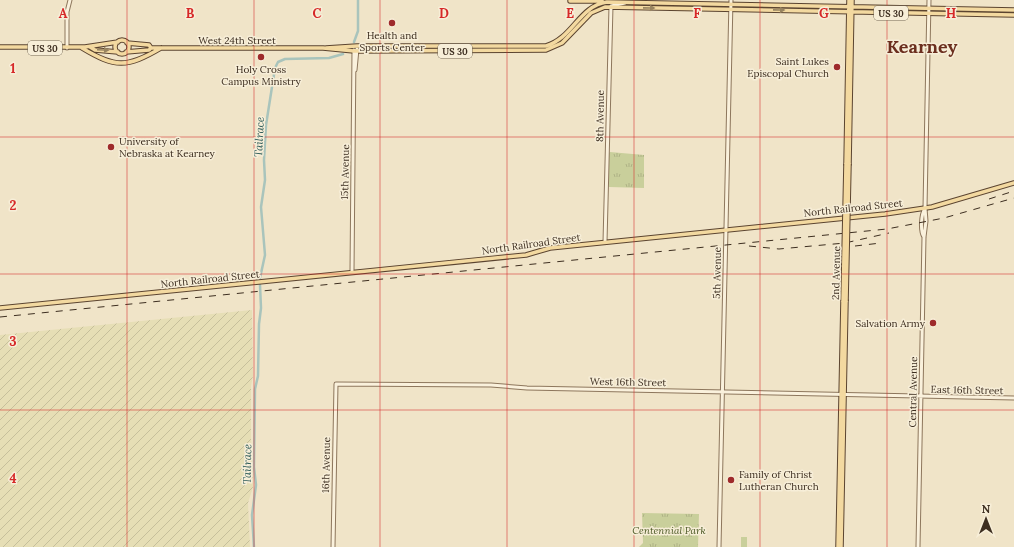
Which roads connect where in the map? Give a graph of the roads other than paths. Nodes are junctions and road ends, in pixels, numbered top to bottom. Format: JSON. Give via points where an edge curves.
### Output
{"nodes":[{"id":1,"x":70,"y":0,"type":"edge"},
{"id":2,"x":849,"y":0,"type":"edge"},
{"id":3,"x":852,"y":0,"type":"edge"},
{"id":4,"x":929,"y":0,"type":"edge"},
{"id":5,"x":570,"y":1,"type":"edge"},
{"id":6,"x":610,"y":1,"type":"edge"},
{"id":7,"x":626,"y":2,"type":"junction"},
{"id":8,"x":731,"y":2,"type":"edge"},
{"id":9,"x":610,"y":7,"type":"junction"},
{"id":10,"x":850,"y":7,"type":"junction"},
{"id":11,"x":730,"y":10,"type":"junction"},
{"id":12,"x":1014,"y":10,"type":"edge"},
{"id":13,"x":929,"y":11,"type":"junction"},
{"id":14,"x":850,"y":12,"type":"junction"},
{"id":15,"x":1014,"y":15,"type":"edge"},
{"id":16,"x":576,"y":23,"type":"junction"},
{"id":17,"x":573,"y":33,"type":"junction"},
{"id":18,"x":118,"y":42,"type":"junction"},
{"id":19,"x":127,"y":43,"type":"junction"},
{"id":20,"x":90,"y":47,"type":"junction"},
{"id":21,"x":0,"y":48,"type":"edge"},
{"id":22,"x":67,"y":48,"type":"junction"},
{"id":23,"x":81,"y":48,"type":"junction"},
{"id":24,"x":151,"y":48,"type":"junction"},
{"id":25,"x":161,"y":48,"type":"junction"},
{"id":26,"x":356,"y":48,"type":"junction"},
{"id":27,"x":118,"y":52,"type":"junction"},
{"id":28,"x":126,"y":52,"type":"junction"},
{"id":29,"x":1014,"y":183,"type":"edge"},
{"id":30,"x":925,"y":208,"type":"junction"},
{"id":31,"x":726,"y":230,"type":"junction"},
{"id":32,"x":606,"y":242,"type":"junction"},
{"id":33,"x":352,"y":272,"type":"junction"},
{"id":34,"x":0,"y":308,"type":"edge"},
{"id":35,"x":336,"y":384,"type":"joint"},
{"id":36,"x":722,"y":392,"type":"junction"},
{"id":37,"x":843,"y":395,"type":"junction"},
{"id":38,"x":920,"y":397,"type":"junction"},
{"id":39,"x":1014,"y":398,"type":"edge"},
{"id":40,"x":333,"y":547,"type":"edge"},
{"id":41,"x":719,"y":547,"type":"edge"},
{"id":42,"x":838,"y":547,"type":"edge"},
{"id":43,"x":842,"y":547,"type":"edge"},
{"id":44,"x":918,"y":547,"type":"edge"}],
"edges":[{"from":1,"to":22,"type":"street","via":[[67,12]]},
{"from":2,"to":10,"type":"main road","name":"2nd Avenue"},
{"from":3,"to":10,"type":"main road","name":"2nd Avenue"},
{"from":4,"to":13,"type":"street","name":"Central Avenue"},
{"from":5,"to":6,"type":"main road"},
{"from":6,"to":7,"type":"main road","number":"US 30"},
{"from":6,"to":16,"type":"main road","number":"US 30","via":[[594,5]]},
{"from":7,"to":8,"type":"main road","number":"US 30"},
{"from":7,"to":9,"type":"street"},
{"from":8,"to":10,"type":"main road","number":"US 30"},
{"from":8,"to":11,"type":"street","name":"5th Avenue"},
{"from":9,"to":11,"type":"main road","number":"US 30","one_way":true},
{"from":9,"to":17,"type":"main road","name":"West 24th Street","number":"US 30","via":[[596,10]]},
{"from":9,"to":32,"type":"street","name":"8th Avenue"},
{"from":10,"to":13,"type":"main road","number":"US 30"},
{"from":10,"to":14,"type":"main road","name":"2nd Avenue"},
{"from":11,"to":14,"type":"main road","number":"US 30","one_way":true},
{"from":11,"to":31,"type":"street","name":"5th Avenue"},
{"from":12,"to":13,"type":"main road","number":"US 30"},
{"from":13,"to":14,"type":"main road","number":"US 30"},
{"from":13,"to":15,"type":"main road","number":"US 30"},
{"from":13,"to":30,"type":"street","name":"Central Avenue"},
{"from":14,"to":37,"type":"main road","name":"2nd Avenue","bridge":true},
{"from":16,"to":17,"type":"main road"},
{"from":16,"to":26,"type":"main road","name":"West 24th Street","number":"US 30","via":[[558,42],[541,47]]},
{"from":17,"to":26,"type":"main road","name":"West 24th Street","number":"US 30","via":[[562,43],[546,50]]},
{"from":18,"to":19,"type":"main road","number":"US 30","via":[[123,40]]},
{"from":18,"to":20,"type":"main road","number":"US 30"},
{"from":18,"to":27,"type":"main road","via":[[115,47]]},
{"from":19,"to":24,"type":"main road","name":"West 24th Street","number":"US 30"},
{"from":19,"to":28,"type":"main road","via":[[129,47]]},
{"from":20,"to":23,"type":"main road","number":"US 30"},
{"from":20,"to":27,"type":"main road","number":"US 30","one_way":true,"via":[[95,50]]},
{"from":21,"to":22,"type":"main road","number":"US 30"},
{"from":22,"to":23,"type":"main road","number":"US 30"},
{"from":23,"to":25,"type":"main road","via":[[104,60],[122,63],[139,60]]},
{"from":24,"to":25,"type":"main road","name":"West 24th Street","number":"US 30"},
{"from":24,"to":28,"type":"main road","name":"West 24th Street","number":"US 30"},
{"from":25,"to":26,"type":"main road","name":"West 24th Street","number":"US 30"},
{"from":26,"to":33,"type":"street","name":"15th Avenue"},
{"from":27,"to":28,"type":"main road","number":"US 30"},
{"from":29,"to":30,"type":"main road","name":"North Railroad Street"},
{"from":30,"to":31,"type":"main road","name":"North Railroad Street"},
{"from":30,"to":38,"type":"street","name":"Central Avenue","via":[[922,214],[924,238]]},
{"from":31,"to":32,"type":"main road","name":"North Railroad Street"},
{"from":31,"to":36,"type":"street","name":"5th Avenue"},
{"from":32,"to":33,"type":"main road","name":"North Railroad Street","via":[[550,248],[526,255]]},
{"from":33,"to":34,"type":"main road","name":"North Railroad Street"},
{"from":35,"to":36,"type":"street","name":"West 16th Street","via":[[491,385],[507,388]]},
{"from":35,"to":40,"type":"street","name":"16th Avenue"},
{"from":36,"to":37,"type":"street","name":"West 16th Street"},
{"from":36,"to":41,"type":"street","name":"5th Avenue"},
{"from":37,"to":38,"type":"street","name":"West 16th Street"},
{"from":37,"to":42,"type":"main road","name":"2nd Avenue"},
{"from":37,"to":43,"type":"main road","name":"2nd Avenue"},
{"from":38,"to":39,"type":"street","name":"East 16th Street"},
{"from":38,"to":44,"type":"street","name":"Central Avenue"}]}
